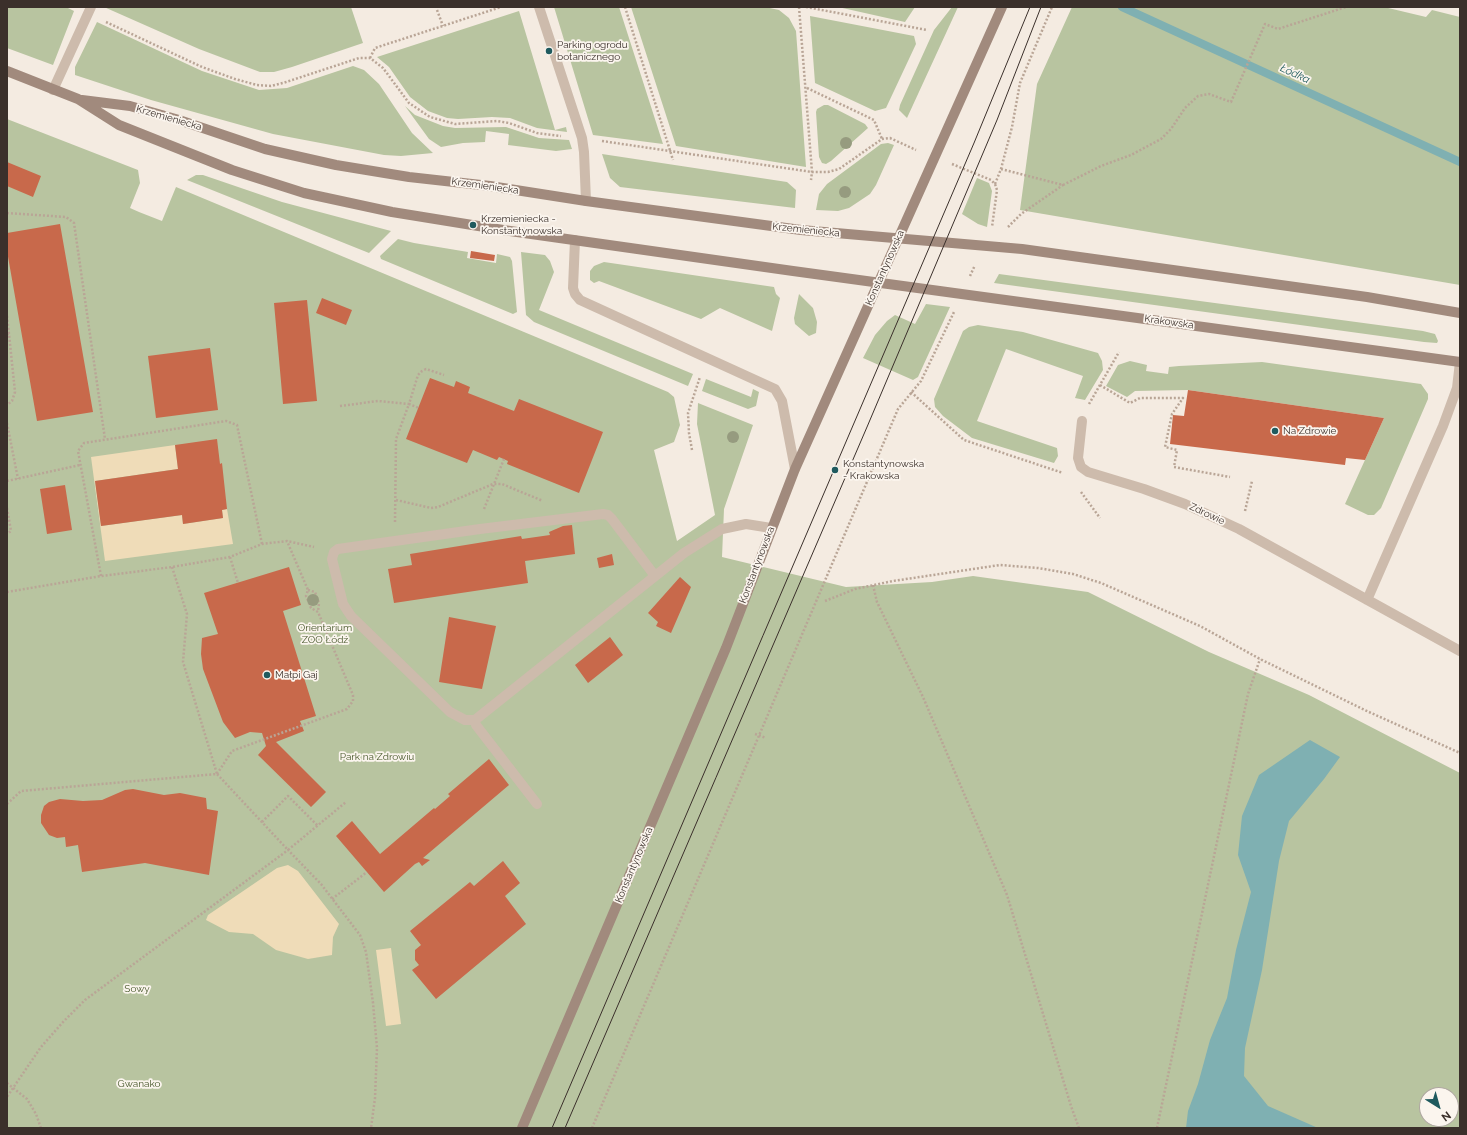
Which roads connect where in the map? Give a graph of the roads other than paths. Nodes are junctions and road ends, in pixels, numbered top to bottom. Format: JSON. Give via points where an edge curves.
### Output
{"nodes":[{"id":1,"x":539,"y":7,"type":"edge"},
{"id":2,"x":1002,"y":7,"type":"edge"},
{"id":3,"x":89,"y":10,"type":"edge"},
{"id":4,"x":7,"y":71,"type":"edge"},
{"id":5,"x":53,"y":90,"type":"junction"},
{"id":6,"x":78,"y":99,"type":"junction"},
{"id":7,"x":586,"y":201,"type":"junction"},
{"id":8,"x":898,"y":238,"type":"junction"},
{"id":9,"x":575,"y":240,"type":"junction"},
{"id":10,"x":878,"y":282,"type":"junction"},
{"id":11,"x":1460,"y":313,"type":"edge"},
{"id":12,"x":1460,"y":362,"type":"edge"},
{"id":13,"x":1082,"y":421,"type":"road end"},
{"id":14,"x":795,"y":469,"type":"junction"},
{"id":15,"x":770,"y":528,"type":"junction"},
{"id":16,"x":655,"y":576,"type":"junction"},
{"id":17,"x":1367,"y":600,"type":"junction"},
{"id":18,"x":1460,"y":651,"type":"edge"},
{"id":19,"x":475,"y":720,"type":"junction"},
{"id":20,"x":537,"y":804,"type":"dead end"},
{"id":21,"x":522,"y":1128,"type":"edge"}],
"edges":[{"from":1,"to":7,"type":"street","via":[[582,138]]},
{"from":2,"to":8,"type":"main road","name":"Konstantynowska"},
{"from":3,"to":5,"type":"street"},
{"from":4,"to":5,"type":"main road","name":"Krzemieniecka"},
{"from":5,"to":6,"type":"main road","name":"Krzemieniecka"},
{"from":6,"to":7,"type":"main road","name":"Krzemieniecka","via":[[130,106],[264,149],[336,165]]},
{"from":6,"to":9,"type":"main road","name":"Krzemieniecka","via":[[119,125],[153,140],[232,170],[304,193],[392,212]]},
{"from":7,"to":8,"type":"main road","name":"Krzemieniecka","via":[[801,230]]},
{"from":8,"to":10,"type":"main road","name":"Konstantynowska"},
{"from":8,"to":11,"type":"main road","via":[[1030,250],[1367,297]]},
{"from":9,"to":10,"type":"main road","name":"Krzemieniecka"},
{"from":9,"to":14,"type":"street","via":[[573,288],[580,300],[770,386],[779,394]]},
{"from":10,"to":12,"type":"main road","name":"Krakowska"},
{"from":10,"to":14,"type":"main road","name":"Konstantynowska"},
{"from":12,"to":17,"type":"street","via":[[1457,388],[1443,426]]},
{"from":13,"to":17,"type":"street","name":"Zdrowie","via":[[1078,458],[1081,467],[1088,472],[1185,504],[1239,529]]},
{"from":14,"to":15,"type":"main road","name":"Konstantynowska"},
{"from":15,"to":16,"type":"street","via":[[746,524],[722,529]]},
{"from":15,"to":21,"type":"main road","name":"Konstantynowska","via":[[723,656]]},
{"from":16,"to":19,"type":"street"},
{"from":16,"to":19,"type":"street","via":[[608,515],[603,514],[394,541],[338,549],[334,552],[332,559],[343,604],[351,616],[450,712],[465,720]]},
{"from":17,"to":18,"type":"street","name":"Zdrowie"},
{"from":19,"to":20,"type":"street","via":[[476,725]]}]}
